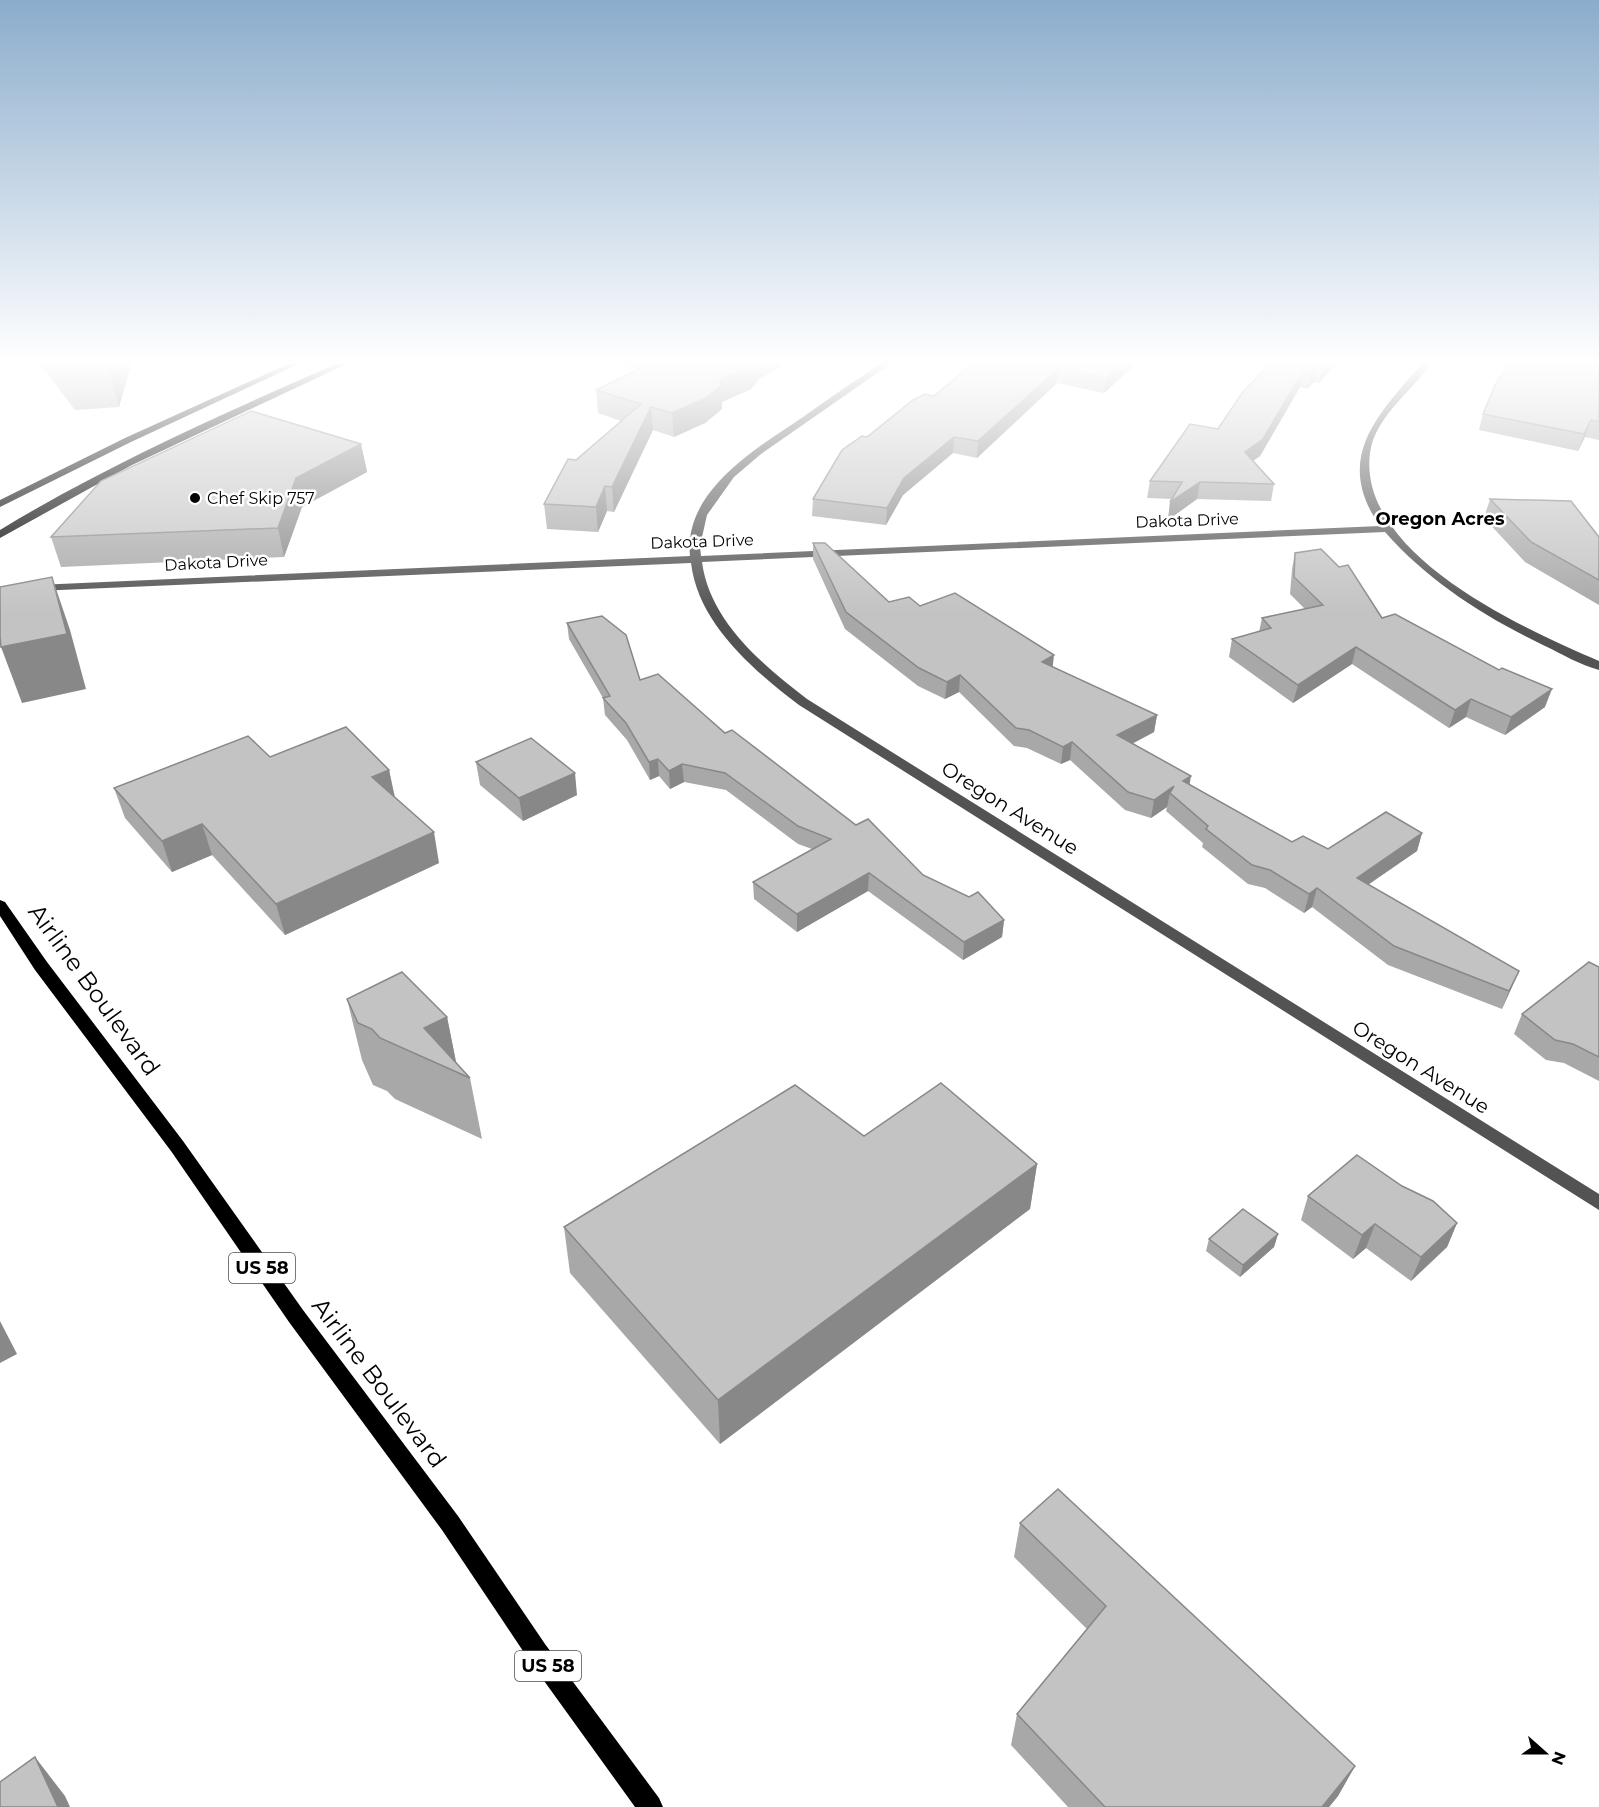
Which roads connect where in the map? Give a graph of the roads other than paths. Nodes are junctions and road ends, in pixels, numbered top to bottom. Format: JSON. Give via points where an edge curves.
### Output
{"nodes":[{"id":1,"x":119,"y":444,"type":"edge"},
{"id":2,"x":166,"y":444,"type":"edge"},
{"id":3,"x":769,"y":444,"type":"edge"},
{"id":4,"x":1369,"y":444,"type":"edge"},
{"id":5,"x":0,"y":503,"type":"edge"},
{"id":6,"x":1389,"y":529,"type":"junction"},
{"id":7,"x":0,"y":535,"type":"edge"},
{"id":8,"x":695,"y":558,"type":"junction"},
{"id":9,"x":28,"y":588,"type":"edge"},
{"id":10,"x":1599,"y":666,"type":"edge"},
{"id":11,"x":0,"y":905,"type":"edge"},
{"id":12,"x":1599,"y":1203,"type":"edge"},
{"id":13,"x":650,"y":1807,"type":"edge"}],
"edges":[{"from":1,"to":5,"type":"main road"},
{"from":2,"to":7,"type":"main road","via":[[61,496]]},
{"from":3,"to":8,"type":"street","name":"Oregon Avenue","via":[[720,486],[701,520]]},
{"from":4,"to":6,"type":"street","via":[[1365,453],[1365,490]]},
{"from":6,"to":8,"type":"street","name":"Dakota Drive"},
{"from":6,"to":10,"type":"street","via":[[1423,566],[1467,599],[1513,627]]},
{"from":8,"to":9,"type":"street","name":"Dakota Drive"},
{"from":8,"to":12,"type":"street","name":"Oregon Avenue","via":[[699,581],[715,615],[740,648],[803,702]]},
{"from":11,"to":13,"type":"main road","name":"Airline Boulevard","number":"US 58","via":[[450,1523],[537,1652]]}]}
